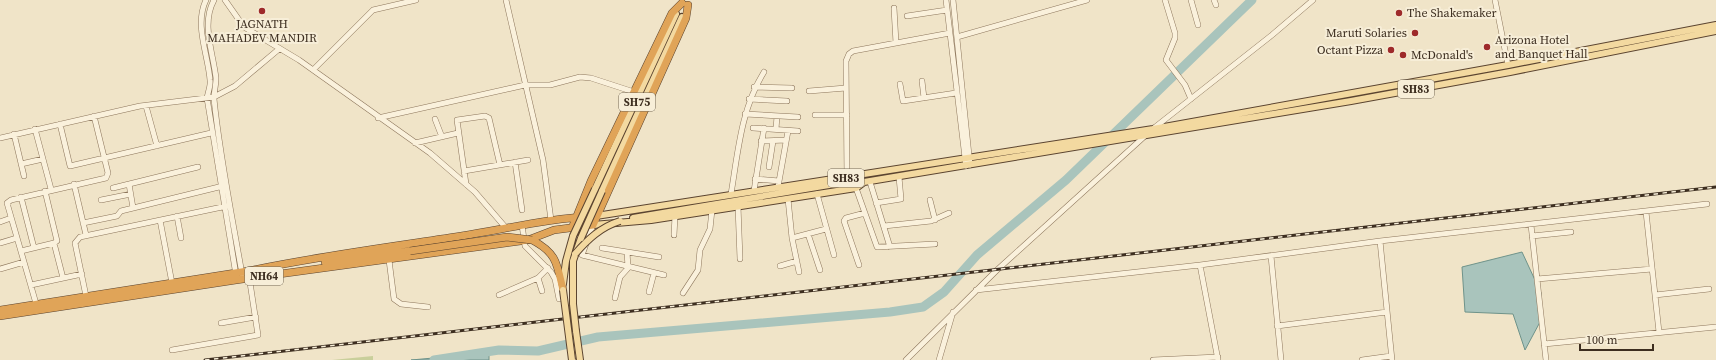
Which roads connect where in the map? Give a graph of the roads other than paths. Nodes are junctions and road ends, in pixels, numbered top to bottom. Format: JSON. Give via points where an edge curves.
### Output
{"nodes":[{"id":1,"x":206,"y":0,"type":"edge"},
{"id":2,"x":214,"y":0,"type":"edge"},
{"id":3,"x":225,"y":0,"type":"edge"},
{"id":4,"x":416,"y":0,"type":"edge"},
{"id":5,"x":506,"y":0,"type":"edge"},
{"id":6,"x":946,"y":0,"type":"edge"},
{"id":7,"x":953,"y":0,"type":"edge"},
{"id":8,"x":1087,"y":0,"type":"edge"},
{"id":9,"x":1165,"y":0,"type":"edge"},
{"id":10,"x":1191,"y":0,"type":"edge"},
{"id":11,"x":1314,"y":0,"type":"edge"},
{"id":12,"x":1495,"y":0,"type":"edge"},
{"id":13,"x":686,"y":2,"type":"edge"},
{"id":14,"x":894,"y":8,"type":"dead end"},
{"id":15,"x":947,"y":10,"type":"junction"},
{"id":16,"x":679,"y":15,"type":"junction"},
{"id":17,"x":907,"y":16,"type":"dead end"},
{"id":18,"x":1198,"y":25,"type":"dead end"},
{"id":19,"x":1716,"y":25,"type":"edge"},
{"id":20,"x":1716,"y":31,"type":"edge"},
{"id":21,"x":950,"y":33,"type":"junction"},
{"id":22,"x":957,"y":37,"type":"junction"},
{"id":23,"x":896,"y":43,"type":"junction"},
{"id":24,"x":279,"y":49,"type":"junction"},
{"id":25,"x":1508,"y":65,"type":"junction"},
{"id":26,"x":313,"y":70,"type":"junction"},
{"id":27,"x":764,"y":72,"type":"dead end"},
{"id":28,"x":1420,"y":80,"type":"junction"},
{"id":29,"x":922,"y":81,"type":"dead end"},
{"id":30,"x":900,"y":84,"type":"dead end"},
{"id":31,"x":526,"y":85,"type":"junction"},
{"id":32,"x":754,"y":88,"type":"junction"},
{"id":33,"x":792,"y":88,"type":"dead end"},
{"id":34,"x":846,"y":88,"type":"junction"},
{"id":35,"x":1421,"y":88,"type":"junction"},
{"id":36,"x":809,"y":91,"type":"dead end"},
{"id":37,"x":634,"y":92,"type":"junction"},
{"id":38,"x":956,"y":93,"type":"junction"},
{"id":39,"x":214,"y":97,"type":"junction"},
{"id":40,"x":207,"y":98,"type":"junction"},
{"id":41,"x":924,"y":98,"type":"junction"},
{"id":42,"x":750,"y":99,"type":"junction"},
{"id":43,"x":1192,"y":99,"type":"junction"},
{"id":44,"x":787,"y":101,"type":"dead end"},
{"id":45,"x":146,"y":106,"type":"junction"},
{"id":46,"x":745,"y":114,"type":"junction"},
{"id":47,"x":847,"y":115,"type":"junction"},
{"id":48,"x":94,"y":116,"type":"junction"},
{"id":49,"x":777,"y":116,"type":"junction"},
{"id":50,"x":815,"y":116,"type":"dead end"},
{"id":51,"x":798,"y":117,"type":"dead end"},
{"id":52,"x":378,"y":118,"type":"junction"},
{"id":53,"x":435,"y":119,"type":"dead end"},
{"id":54,"x":60,"y":124,"type":"junction"},
{"id":55,"x":753,"y":128,"type":"dead end"},
{"id":56,"x":764,"y":128,"type":"junction"},
{"id":57,"x":35,"y":129,"type":"junction"},
{"id":58,"x":776,"y":129,"type":"junction"},
{"id":59,"x":1153,"y":129,"type":"junction"},
{"id":60,"x":788,"y":130,"type":"junction"},
{"id":61,"x":798,"y":131,"type":"dead end"},
{"id":62,"x":211,"y":133,"type":"junction"},
{"id":63,"x":458,"y":133,"type":"junction"},
{"id":64,"x":14,"y":134,"type":"junction"},
{"id":65,"x":1147,"y":135,"type":"junction"},
{"id":66,"x":442,"y":137,"type":"junction"},
{"id":67,"x":1115,"y":137,"type":"junction"},
{"id":68,"x":0,"y":138,"type":"edge"},
{"id":69,"x":786,"y":140,"type":"junction"},
{"id":70,"x":762,"y":141,"type":"junction"},
{"id":71,"x":773,"y":141,"type":"junction"},
{"id":72,"x":415,"y":143,"type":"junction"},
{"id":73,"x":157,"y":146,"type":"junction"},
{"id":74,"x":104,"y":159,"type":"junction"},
{"id":75,"x":43,"y":160,"type":"junction"},
{"id":76,"x":528,"y":160,"type":"dead end"},
{"id":77,"x":515,"y":162,"type":"junction"},
{"id":78,"x":967,"y":162,"type":"junction"},
{"id":79,"x":22,"y":164,"type":"junction"},
{"id":80,"x":500,"y":165,"type":"junction"},
{"id":81,"x":198,"y":167,"type":"dead end"},
{"id":82,"x":769,"y":167,"type":"dead end"},
{"id":83,"x":464,"y":171,"type":"junction"},
{"id":84,"x":24,"y":176,"type":"dead end"},
{"id":85,"x":899,"y":177,"type":"junction"},
{"id":86,"x":847,"y":178,"type":"junction"},
{"id":87,"x":755,"y":179,"type":"junction"},
{"id":88,"x":867,"y":182,"type":"junction"},
{"id":89,"x":74,"y":184,"type":"junction"},
{"id":90,"x":129,"y":184,"type":"junction"},
{"id":91,"x":778,"y":184,"type":"junction"},
{"id":92,"x":466,"y":185,"type":"junction"},
{"id":93,"x":224,"y":186,"type":"junction"},
{"id":94,"x":113,"y":188,"type":"dead end"},
{"id":95,"x":856,"y":188,"type":"junction"},
{"id":96,"x":51,"y":190,"type":"junction"},
{"id":97,"x":45,"y":191,"type":"junction"},
{"id":98,"x":754,"y":191,"type":"junction"},
{"id":99,"x":131,"y":194,"type":"junction"},
{"id":100,"x":731,"y":194,"type":"junction"},
{"id":101,"x":817,"y":194,"type":"junction"},
{"id":102,"x":21,"y":197,"type":"junction"},
{"id":103,"x":788,"y":199,"type":"junction"},
{"id":104,"x":101,"y":200,"type":"dead end"},
{"id":105,"x":930,"y":200,"type":"dead end"},
{"id":106,"x":876,"y":203,"type":"junction"},
{"id":107,"x":1707,"y":204,"type":"dead end"},
{"id":108,"x":227,"y":206,"type":"junction"},
{"id":109,"x":738,"y":206,"type":"junction"},
{"id":110,"x":133,"y":208,"type":"junction"},
{"id":111,"x":522,"y":210,"type":"dead end"},
{"id":112,"x":712,"y":210,"type":"junction"},
{"id":113,"x":1646,"y":212,"type":"junction"},
{"id":114,"x":865,"y":213,"type":"junction"},
{"id":115,"x":949,"y":213,"type":"dead end"},
{"id":116,"x":177,"y":216,"type":"junction"},
{"id":117,"x":596,"y":216,"type":"junction"},
{"id":118,"x":675,"y":216,"type":"junction"},
{"id":119,"x":576,"y":217,"type":"junction"},
{"id":120,"x":11,"y":218,"type":"junction"},
{"id":121,"x":160,"y":220,"type":"junction"},
{"id":122,"x":551,"y":220,"type":"junction"},
{"id":123,"x":935,"y":220,"type":"junction"},
{"id":124,"x":0,"y":222,"type":"edge"},
{"id":125,"x":83,"y":223,"type":"junction"},
{"id":126,"x":522,"y":225,"type":"junction"},
{"id":127,"x":593,"y":225,"type":"junction"},
{"id":128,"x":1531,"y":225,"type":"junction"},
{"id":129,"x":884,"y":226,"type":"junction"},
{"id":130,"x":506,"y":228,"type":"junction"},
{"id":131,"x":572,"y":228,"type":"junction"},
{"id":132,"x":826,"y":229,"type":"junction"},
{"id":133,"x":1571,"y":232,"type":"dead end"},
{"id":134,"x":808,"y":234,"type":"junction"},
{"id":135,"x":86,"y":235,"type":"junction"},
{"id":136,"x":674,"y":235,"type":"dead end"},
{"id":137,"x":1532,"y":236,"type":"junction"},
{"id":138,"x":17,"y":238,"type":"junction"},
{"id":139,"x":181,"y":238,"type":"dead end"},
{"id":140,"x":792,"y":238,"type":"junction"},
{"id":141,"x":523,"y":240,"type":"junction"},
{"id":142,"x":1380,"y":241,"type":"junction"},
{"id":143,"x":0,"y":243,"type":"edge"},
{"id":144,"x":54,"y":243,"type":"junction"},
{"id":145,"x":935,"y":244,"type":"dead end"},
{"id":146,"x":890,"y":247,"type":"junction"},
{"id":147,"x":34,"y":248,"type":"junction"},
{"id":148,"x":602,"y":248,"type":"dead end"},
{"id":149,"x":21,"y":251,"type":"junction"},
{"id":150,"x":627,"y":252,"type":"junction"},
{"id":151,"x":575,"y":254,"type":"junction"},
{"id":152,"x":834,"y":255,"type":"dead end"},
{"id":153,"x":1270,"y":256,"type":"junction"},
{"id":154,"x":659,"y":257,"type":"dead end"},
{"id":155,"x":740,"y":259,"type":"dead end"},
{"id":156,"x":389,"y":260,"type":"junction"},
{"id":157,"x":797,"y":261,"type":"junction"},
{"id":158,"x":24,"y":262,"type":"junction"},
{"id":159,"x":859,"y":265,"type":"dead end"},
{"id":160,"x":780,"y":266,"type":"dead end"},
{"id":161,"x":1200,"y":266,"type":"junction"},
{"id":162,"x":628,"y":267,"type":"junction"},
{"id":163,"x":548,"y":268,"type":"junction"},
{"id":164,"x":1652,"y":268,"type":"junction"},
{"id":165,"x":0,"y":269,"type":"edge"},
{"id":166,"x":820,"y":270,"type":"dead end"},
{"id":167,"x":799,"y":272,"type":"dead end"},
{"id":168,"x":286,"y":273,"type":"junction"},
{"id":169,"x":654,"y":273,"type":"junction"},
{"id":170,"x":82,"y":274,"type":"junction"},
{"id":171,"x":664,"y":275,"type":"dead end"},
{"id":172,"x":242,"y":276,"type":"junction"},
{"id":173,"x":63,"y":278,"type":"junction"},
{"id":174,"x":538,"y":278,"type":"junction"},
{"id":175,"x":1537,"y":279,"type":"junction"},
{"id":176,"x":172,"y":283,"type":"junction"},
{"id":177,"x":31,"y":285,"type":"junction"},
{"id":178,"x":1709,"y":289,"type":"dead end"},
{"id":179,"x":563,"y":290,"type":"junction"},
{"id":180,"x":976,"y":290,"type":"junction"},
{"id":181,"x":542,"y":291,"type":"dead end"},
{"id":182,"x":649,"y":292,"type":"dead end"},
{"id":183,"x":683,"y":293,"type":"dead end"},
{"id":184,"x":1655,"y":294,"type":"junction"},
{"id":185,"x":499,"y":295,"type":"dead end"},
{"id":186,"x":86,"y":296,"type":"junction"},
{"id":187,"x":615,"y":298,"type":"dead end"},
{"id":188,"x":559,"y":299,"type":"dead end"},
{"id":189,"x":37,"y":307,"type":"junction"},
{"id":190,"x":428,"y":307,"type":"dead end"},
{"id":191,"x":0,"y":310,"type":"edge"},
{"id":192,"x":954,"y":311,"type":"junction"},
{"id":193,"x":1387,"y":312,"type":"junction"},
{"id":194,"x":0,"y":316,"type":"edge"},
{"id":195,"x":256,"y":317,"type":"junction"},
{"id":196,"x":221,"y":323,"type":"dead end"},
{"id":197,"x":1277,"y":326,"type":"junction"},
{"id":198,"x":1716,"y":327,"type":"edge"},
{"id":199,"x":1659,"y":332,"type":"junction"},
{"id":200,"x":1544,"y":344,"type":"junction"},
{"id":201,"x":172,"y":350,"type":"dead end"},
{"id":202,"x":1218,"y":358,"type":"edge"},
{"id":203,"x":1392,"y":358,"type":"edge"},
{"id":204,"x":572,"y":360,"type":"edge"},
{"id":205,"x":580,"y":360,"type":"edge"},
{"id":206,"x":906,"y":360,"type":"edge"},
{"id":207,"x":939,"y":360,"type":"edge"},
{"id":208,"x":1153,"y":360,"type":"edge"},
{"id":209,"x":1281,"y":360,"type":"edge"},
{"id":210,"x":1362,"y":360,"type":"edge"},
{"id":211,"x":1546,"y":360,"type":"edge"}],
"edges":[{"from":1,"to":40,"type":"street","via":[[201,28],[210,79]]},
{"from":2,"to":39,"type":"street","via":[[208,31],[216,79]]},
{"from":3,"to":24,"type":"street","via":[[244,26]]},
{"from":4,"to":26,"type":"street","via":[[373,10]]},
{"from":5,"to":31,"type":"street"},
{"from":6,"to":15,"type":"street"},
{"from":7,"to":22,"type":"street"},
{"from":8,"to":22,"type":"street"},
{"from":9,"to":43,"type":"street","via":[[1174,33],[1166,57],[1167,63],[1178,75]]},
{"from":10,"to":18,"type":"street"},
{"from":11,"to":43,"type":"street"},
{"from":12,"to":25,"type":"street"},
{"from":13,"to":16,"type":"highway"},
{"from":13,"to":37,"type":"highway","via":[[672,13]]},
{"from":13,"to":117,"type":"highway","via":[[686,18]]},
{"from":14,"to":23,"type":"street"},
{"from":15,"to":17,"type":"street"},
{"from":15,"to":21,"type":"street"},
{"from":16,"to":151,"type":"main road","number":"SH75","bridge":true},
{"from":16,"to":179,"type":"main road","number":"SH75","bridge":true,"via":[[571,242],[563,274]]},
{"from":19,"to":25,"type":"main road","number":"SH83"},
{"from":20,"to":35,"type":"main road","number":"SH83"},
{"from":21,"to":23,"type":"street"},
{"from":21,"to":38,"type":"street"},
{"from":22,"to":78,"type":"street"},
{"from":23,"to":34,"type":"street","via":[[849,54],[846,61]]},
{"from":24,"to":26,"type":"street"},
{"from":24,"to":39,"type":"street","via":[[235,86]]},
{"from":25,"to":28,"type":"main road","number":"SH83"},
{"from":26,"to":52,"type":"street"},
{"from":27,"to":32,"type":"street"},
{"from":28,"to":35,"type":"main road"},
{"from":28,"to":59,"type":"main road","number":"SH83"},
{"from":29,"to":41,"type":"street"},
{"from":30,"to":41,"type":"street","via":[[903,100]]},
{"from":31,"to":37,"type":"street","via":[[550,85],[580,77]]},
{"from":31,"to":52,"type":"street"},
{"from":31,"to":122,"type":"street","via":[[543,160]]},
{"from":32,"to":33,"type":"street"},
{"from":32,"to":42,"type":"street"},
{"from":34,"to":36,"type":"street"},
{"from":34,"to":47,"type":"street"},
{"from":35,"to":65,"type":"main road","number":"SH83"},
{"from":37,"to":119,"type":"highway"},
{"from":38,"to":41,"type":"street"},
{"from":38,"to":78,"type":"street"},
{"from":39,"to":40,"type":"street"},
{"from":39,"to":93,"type":"street"},
{"from":40,"to":45,"type":"street"},
{"from":40,"to":62,"type":"street"},
{"from":42,"to":44,"type":"street"},
{"from":42,"to":46,"type":"street"},
{"from":43,"to":59,"type":"street"},
{"from":45,"to":48,"type":"street"},
{"from":45,"to":73,"type":"street"},
{"from":46,"to":49,"type":"street"},
{"from":46,"to":100,"type":"street"},
{"from":47,"to":50,"type":"street"},
{"from":47,"to":86,"type":"street"},
{"from":48,"to":54,"type":"street"},
{"from":48,"to":74,"type":"street"},
{"from":49,"to":51,"type":"street"},
{"from":49,"to":58,"type":"street"},
{"from":52,"to":72,"type":"street"},
{"from":53,"to":66,"type":"street"},
{"from":54,"to":57,"type":"street"},
{"from":54,"to":74,"type":"street","via":[[69,166]]},
{"from":55,"to":56,"type":"street"},
{"from":56,"to":58,"type":"street"},
{"from":56,"to":70,"type":"street"},
{"from":57,"to":64,"type":"street"},
{"from":57,"to":75,"type":"street"},
{"from":58,"to":60,"type":"street"},
{"from":59,"to":65,"type":"street"},
{"from":59,"to":67,"type":"main road","number":"SH83"},
{"from":60,"to":61,"type":"street"},
{"from":60,"to":69,"type":"street"},
{"from":62,"to":73,"type":"street"},
{"from":62,"to":93,"type":"street"},
{"from":63,"to":66,"type":"street"},
{"from":63,"to":80,"type":"street","via":[[457,120],[488,116]]},
{"from":63,"to":83,"type":"street"},
{"from":64,"to":68,"type":"street"},
{"from":64,"to":79,"type":"street"},
{"from":65,"to":67,"type":"main road","number":"SH83"},
{"from":65,"to":180,"type":"street"},
{"from":66,"to":72,"type":"street"},
{"from":67,"to":78,"type":"main road","number":"SH83"},
{"from":69,"to":71,"type":"street"},
{"from":69,"to":91,"type":"street"},
{"from":70,"to":71,"type":"street"},
{"from":70,"to":87,"type":"street"},
{"from":71,"to":82,"type":"street"},
{"from":72,"to":92,"type":"street"},
{"from":73,"to":74,"type":"street"},
{"from":74,"to":89,"type":"street","via":[[108,173],[106,178]]},
{"from":75,"to":79,"type":"street"},
{"from":75,"to":96,"type":"street"},
{"from":76,"to":77,"type":"street"},
{"from":77,"to":80,"type":"street"},
{"from":77,"to":111,"type":"street"},
{"from":78,"to":85,"type":"main road","number":"SH83"},
{"from":78,"to":86,"type":"main road","number":"SH83"},
{"from":79,"to":84,"type":"street"},
{"from":80,"to":83,"type":"street"},
{"from":81,"to":90,"type":"street"},
{"from":83,"to":92,"type":"street"},
{"from":85,"to":88,"type":"main road","number":"SH83"},
{"from":85,"to":106,"type":"street","via":[[901,199]]},
{"from":86,"to":91,"type":"main road","number":"SH83"},
{"from":87,"to":91,"type":"street"},
{"from":87,"to":98,"type":"street"},
{"from":88,"to":95,"type":"main road","number":"SH83"},
{"from":88,"to":106,"type":"street"},
{"from":88,"to":151,"type":"main road","bridge":true,"via":[[829,185],[620,221],[606,226],[587,240]]},
{"from":89,"to":96,"type":"street"},
{"from":89,"to":125,"type":"street"},
{"from":90,"to":94,"type":"street"},
{"from":90,"to":99,"type":"street"},
{"from":91,"to":98,"type":"main road","number":"SH83"},
{"from":92,"to":130,"type":"street"},
{"from":93,"to":108,"type":"street"},
{"from":93,"to":110,"type":"street"},
{"from":95,"to":101,"type":"main road","number":"SH83"},
{"from":95,"to":114,"type":"street"},
{"from":96,"to":97,"type":"street"},
{"from":97,"to":102,"type":"street"},
{"from":97,"to":144,"type":"street","via":[[57,237]]},
{"from":98,"to":100,"type":"main road","number":"SH83"},
{"from":99,"to":104,"type":"street"},
{"from":99,"to":110,"type":"street"},
{"from":100,"to":117,"type":"main road","number":"SH83"},
{"from":101,"to":103,"type":"main road","number":"SH83"},
{"from":101,"to":132,"type":"street"},
{"from":102,"to":120,"type":"street","via":[[7,203]]},
{"from":102,"to":147,"type":"street"},
{"from":103,"to":109,"type":"main road","number":"SH83"},
{"from":103,"to":140,"type":"street"},
{"from":105,"to":123,"type":"street"},
{"from":106,"to":129,"type":"street"},
{"from":107,"to":113,"type":"street"},
{"from":108,"to":116,"type":"street"},
{"from":108,"to":172,"type":"street"},
{"from":109,"to":112,"type":"main road","number":"SH83"},
{"from":109,"to":155,"type":"street"},
{"from":110,"to":125,"type":"street","via":[[121,211],[117,216]]},
{"from":112,"to":118,"type":"main road","number":"SH83"},
{"from":112,"to":183,"type":"street","via":[[710,229],[700,250],[698,270]]},
{"from":113,"to":128,"type":"street"},
{"from":113,"to":164,"type":"street"},
{"from":114,"to":146,"type":"street","via":[[877,248]]},
{"from":114,"to":159,"type":"street","via":[[846,218],[844,221]]},
{"from":115,"to":123,"type":"street"},
{"from":116,"to":121,"type":"street"},
{"from":116,"to":139,"type":"street"},
{"from":117,"to":119,"type":"highway","number":"NH64"},
{"from":117,"to":127,"type":"highway"},
{"from":118,"to":127,"type":"main road","number":"SH83"},
{"from":118,"to":136,"type":"street"},
{"from":119,"to":122,"type":"highway","number":"NH64"},
{"from":119,"to":131,"type":"highway"},
{"from":120,"to":124,"type":"street"},
{"from":120,"to":138,"type":"street"},
{"from":121,"to":135,"type":"street"},
{"from":121,"to":176,"type":"street"},
{"from":122,"to":126,"type":"highway","number":"NH64"},
{"from":123,"to":129,"type":"street"},
{"from":125,"to":135,"type":"street"},
{"from":126,"to":130,"type":"highway","number":"NH64"},
{"from":126,"to":141,"type":"street"},
{"from":127,"to":131,"type":"highway","number":"NH64"},
{"from":127,"to":162,"type":"street","via":[[582,255]]},
{"from":128,"to":137,"type":"street"},
{"from":128,"to":142,"type":"street"},
{"from":129,"to":146,"type":"street"},
{"from":130,"to":172,"type":"highway","number":"NH64","via":[[285,263]]},
{"from":131,"to":141,"type":"highway","number":"NH64","via":[[554,230]]},
{"from":132,"to":134,"type":"street"},
{"from":132,"to":152,"type":"street"},
{"from":133,"to":137,"type":"street"},
{"from":134,"to":140,"type":"street"},
{"from":134,"to":166,"type":"street"},
{"from":135,"to":170,"type":"street","via":[[77,238],[75,243]]},
{"from":137,"to":175,"type":"street"},
{"from":138,"to":143,"type":"street"},
{"from":138,"to":149,"type":"street"},
{"from":140,"to":157,"type":"street"},
{"from":141,"to":156,"type":"highway","number":"NH64"},
{"from":141,"to":163,"type":"street","via":[[525,246]]},
{"from":142,"to":153,"type":"street"},
{"from":142,"to":193,"type":"street"},
{"from":144,"to":147,"type":"street"},
{"from":144,"to":173,"type":"street"},
{"from":145,"to":146,"type":"street"},
{"from":147,"to":149,"type":"street"},
{"from":148,"to":150,"type":"street"},
{"from":149,"to":158,"type":"street"},
{"from":150,"to":154,"type":"street"},
{"from":150,"to":162,"type":"street"},
{"from":151,"to":205,"type":"main road","number":"SH75","bridge":true,"via":[[572,283]]},
{"from":153,"to":161,"type":"street"},
{"from":153,"to":197,"type":"street"},
{"from":156,"to":168,"type":"highway","number":"NH64"},
{"from":156,"to":190,"type":"street","via":[[394,299],[401,304]]},
{"from":157,"to":160,"type":"street"},
{"from":157,"to":167,"type":"street"},
{"from":158,"to":165,"type":"street"},
{"from":158,"to":177,"type":"street"},
{"from":161,"to":180,"type":"street"},
{"from":161,"to":202,"type":"street"},
{"from":162,"to":169,"type":"street"},
{"from":162,"to":187,"type":"street","via":[[620,276]]},
{"from":163,"to":174,"type":"street"},
{"from":163,"to":188,"type":"street","via":[[555,279]]},
{"from":164,"to":175,"type":"street"},
{"from":164,"to":184,"type":"street"},
{"from":168,"to":172,"type":"highway","number":"NH64"},
{"from":168,"to":179,"type":"highway","bridge":true,"via":[[293,267],[313,263],[507,238],[527,238],[552,254],[557,262]]},
{"from":169,"to":171,"type":"street"},
{"from":169,"to":182,"type":"street"},
{"from":170,"to":173,"type":"street"},
{"from":170,"to":186,"type":"street"},
{"from":172,"to":176,"type":"highway","number":"NH64"},
{"from":172,"to":189,"type":"highway","number":"NH64"},
{"from":172,"to":195,"type":"street"},
{"from":173,"to":177,"type":"street"},
{"from":174,"to":181,"type":"street"},
{"from":174,"to":185,"type":"street"},
{"from":175,"to":200,"type":"street"},
{"from":176,"to":186,"type":"highway","number":"NH64"},
{"from":177,"to":189,"type":"street"},
{"from":178,"to":184,"type":"street"},
{"from":179,"to":204,"type":"main road","number":"SH75","bridge":true},
{"from":180,"to":192,"type":"street"},
{"from":184,"to":199,"type":"street"},
{"from":186,"to":189,"type":"highway","number":"NH64"},
{"from":189,"to":191,"type":"highway","number":"NH64"},
{"from":189,"to":194,"type":"highway","number":"NH64"},
{"from":192,"to":206,"type":"street"},
{"from":192,"to":207,"type":"street"},
{"from":193,"to":197,"type":"street"},
{"from":193,"to":203,"type":"street"},
{"from":195,"to":196,"type":"street"},
{"from":195,"to":201,"type":"street","via":[[258,335],[255,337]]},
{"from":197,"to":209,"type":"street"},
{"from":198,"to":199,"type":"street"},
{"from":199,"to":200,"type":"street"},
{"from":200,"to":211,"type":"street"},
{"from":202,"to":208,"type":"street"},
{"from":203,"to":210,"type":"street"}]}
